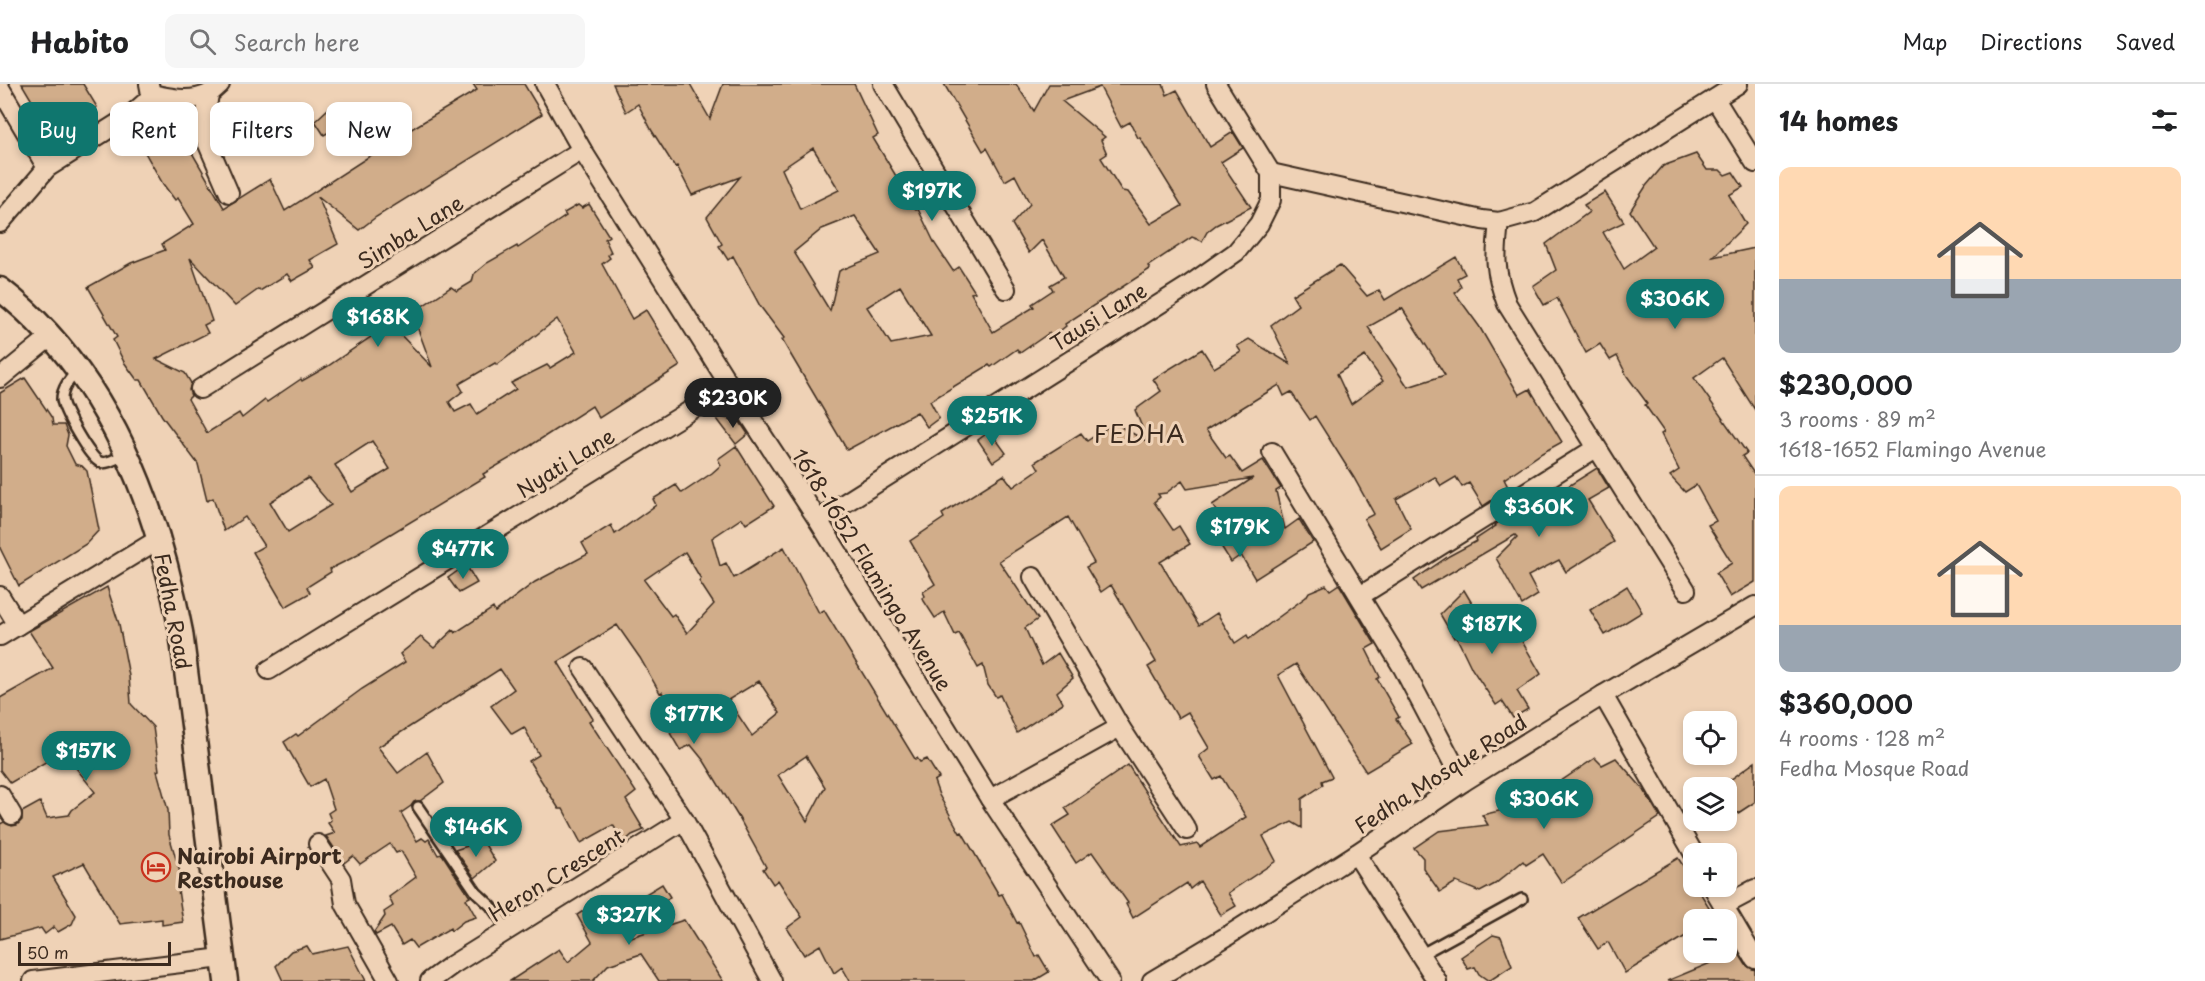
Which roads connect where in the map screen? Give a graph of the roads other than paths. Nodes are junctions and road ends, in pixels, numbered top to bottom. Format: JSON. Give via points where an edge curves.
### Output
{"nodes":[{"id":1,"x":883,"y":84,"type":"edge"},
{"id":2,"x":1216,"y":84,"type":"edge"},
{"id":3,"x":1738,"y":84,"type":"edge"},
{"id":4,"x":545,"y":85,"type":"edge"},
{"id":5,"x":0,"y":88,"type":"edge"},
{"id":6,"x":150,"y":89,"type":"edge"},
{"id":7,"x":215,"y":89,"type":"edge"},
{"id":8,"x":1715,"y":99,"type":"junction"},
{"id":9,"x":582,"y":150,"type":"junction"},
{"id":10,"x":1755,"y":164,"type":"edge"},
{"id":11,"x":47,"y":168,"type":"junction"},
{"id":12,"x":1271,"y":173,"type":"junction"},
{"id":13,"x":229,"y":193,"type":"dead end"},
{"id":14,"x":1500,"y":222,"type":"junction"},
{"id":15,"x":0,"y":223,"type":"edge"},
{"id":16,"x":0,"y":289,"type":"edge"},
{"id":17,"x":1006,"y":289,"type":"dead end"},
{"id":18,"x":50,"y":337,"type":"junction"},
{"id":19,"x":78,"y":369,"type":"junction"},
{"id":20,"x":0,"y":378,"type":"edge"},
{"id":21,"x":730,"y":386,"type":"junction"},
{"id":22,"x":201,"y":389,"type":"dead end"},
{"id":23,"x":1596,"y":448,"type":"junction"},
{"id":24,"x":1272,"y":452,"type":"dead end"},
{"id":25,"x":126,"y":454,"type":"junction"},
{"id":26,"x":818,"y":520,"type":"junction"},
{"id":27,"x":159,"y":539,"type":"junction"},
{"id":28,"x":1033,"y":577,"type":"dead end"},
{"id":29,"x":1686,"y":590,"type":"dead end"},
{"id":30,"x":0,"y":596,"type":"edge"},
{"id":31,"x":1360,"y":596,"type":"junction"},
{"id":32,"x":1755,"y":606,"type":"edge"},
{"id":33,"x":18,"y":625,"type":"junction"},
{"id":34,"x":0,"y":636,"type":"edge"},
{"id":35,"x":583,"y":668,"type":"dead end"},
{"id":36,"x":269,"y":670,"type":"dead end"},
{"id":37,"x":1603,"y":695,"type":"junction"},
{"id":38,"x":1120,"y":728,"type":"junction"},
{"id":39,"x":1463,"y":782,"type":"junction"},
{"id":40,"x":0,"y":795,"type":"edge"},
{"id":41,"x":990,"y":799,"type":"junction"},
{"id":42,"x":418,"y":807,"type":"dead end"},
{"id":43,"x":12,"y":814,"type":"dead end"},
{"id":44,"x":684,"y":820,"type":"junction"},
{"id":45,"x":1187,"y":830,"type":"dead end"},
{"id":46,"x":318,"y":843,"type":"dead end"},
{"id":47,"x":1688,"y":843,"type":"edge"},
{"id":48,"x":1356,"y":854,"type":"junction"},
{"id":49,"x":1755,"y":889,"type":"edge"},
{"id":50,"x":1718,"y":897,"type":"edge"},
{"id":51,"x":1522,"y":900,"type":"dead end"},
{"id":52,"x":1723,"y":906,"type":"junction"},
{"id":53,"x":508,"y":930,"type":"junction"},
{"id":54,"x":1420,"y":955,"type":"junction"},
{"id":55,"x":222,"y":958,"type":"junction"},
{"id":56,"x":1755,"y":959,"type":"edge"},
{"id":57,"x":456,"y":973,"type":"edge"},
{"id":58,"x":33,"y":981,"type":"edge"},
{"id":59,"x":226,"y":981,"type":"edge"},
{"id":60,"x":389,"y":981,"type":"edge"},
{"id":61,"x":430,"y":981,"type":"edge"},
{"id":62,"x":772,"y":981,"type":"edge"},
{"id":63,"x":1110,"y":981,"type":"edge"},
{"id":64,"x":1152,"y":981,"type":"edge"},
{"id":65,"x":1437,"y":981,"type":"edge"}],
"edges":[{"from":1,"to":17,"type":"street"},
{"from":2,"to":12,"type":"street"},
{"from":3,"to":8,"type":"street"},
{"from":4,"to":9,"type":"street","name":"1618-1652 Flamingo Avenue"},
{"from":5,"to":11,"type":"street"},
{"from":6,"to":7,"type":"street","via":[[185,100],[197,99]]},
{"from":6,"to":11,"type":"street","via":[[147,101],[131,115]]},
{"from":7,"to":13,"type":"street","via":[[203,133]]},
{"from":8,"to":10,"type":"street"},
{"from":8,"to":14,"type":"street","via":[[1535,212]]},
{"from":9,"to":21,"type":"street","name":"1618-1652 Flamingo Avenue"},
{"from":9,"to":22,"type":"street","name":"Simba Lane"},
{"from":11,"to":15,"type":"street"},
{"from":12,"to":14,"type":"street"},
{"from":12,"to":26,"type":"street","name":"Tausi Lane","via":[[1271,200],[1259,224],[1236,252]]},
{"from":14,"to":23,"type":"street","via":[[1495,257],[1507,304]]},
{"from":16,"to":18,"type":"street","name":"Fedha Road"},
{"from":18,"to":19,"type":"street","name":"Fedha Road"},
{"from":18,"to":20,"type":"street"},
{"from":19,"to":25,"type":"street","name":"Fedha Road"},
{"from":19,"to":25,"type":"lane","via":[[63,389],[64,410],[98,462]]},
{"from":21,"to":26,"type":"street","name":"1618-1652 Flamingo Avenue"},
{"from":21,"to":36,"type":"street","name":"Nyati Lane"},
{"from":23,"to":29,"type":"street"},
{"from":23,"to":31,"type":"street"},
{"from":24,"to":31,"type":"street"},
{"from":25,"to":27,"type":"street","name":"Fedha Road"},
{"from":26,"to":41,"type":"street","name":"1618-1652 Flamingo Avenue"},
{"from":27,"to":33,"type":"street"},
{"from":27,"to":55,"type":"street","name":"Fedha Road","via":[[181,632]]},
{"from":28,"to":38,"type":"street"},
{"from":30,"to":33,"type":"street"},
{"from":31,"to":39,"type":"street"},
{"from":32,"to":37,"type":"street","name":"Fedha Mosque Road"},
{"from":33,"to":34,"type":"street"},
{"from":35,"to":44,"type":"street"},
{"from":37,"to":39,"type":"street","name":"Fedha Mosque Road"},
{"from":37,"to":47,"type":"street"},
{"from":38,"to":41,"type":"street"},
{"from":38,"to":45,"type":"street"},
{"from":39,"to":48,"type":"street","name":"Fedha Mosque Road"},
{"from":40,"to":43,"type":"street"},
{"from":41,"to":63,"type":"street","name":"1618-1652 Flamingo Avenue"},
{"from":42,"to":53,"type":"lane","via":[[476,892]]},
{"from":44,"to":53,"type":"street","name":"Heron Crescent"},
{"from":44,"to":62,"type":"street"},
{"from":46,"to":60,"type":"street","via":[[341,879],[345,904]]},
{"from":48,"to":54,"type":"street"},
{"from":48,"to":64,"type":"street","name":"Fedha Mosque Road"},
{"from":49,"to":52,"type":"street"},
{"from":50,"to":52,"type":"street"},
{"from":51,"to":54,"type":"lane"},
{"from":52,"to":56,"type":"street"},
{"from":53,"to":57,"type":"street","name":"Heron Crescent"},
{"from":54,"to":65,"type":"street"},
{"from":55,"to":58,"type":"street"},
{"from":55,"to":59,"type":"street","name":"Fedha Road"},
{"from":57,"to":61,"type":"street","name":"Heron Crescent"}]}
